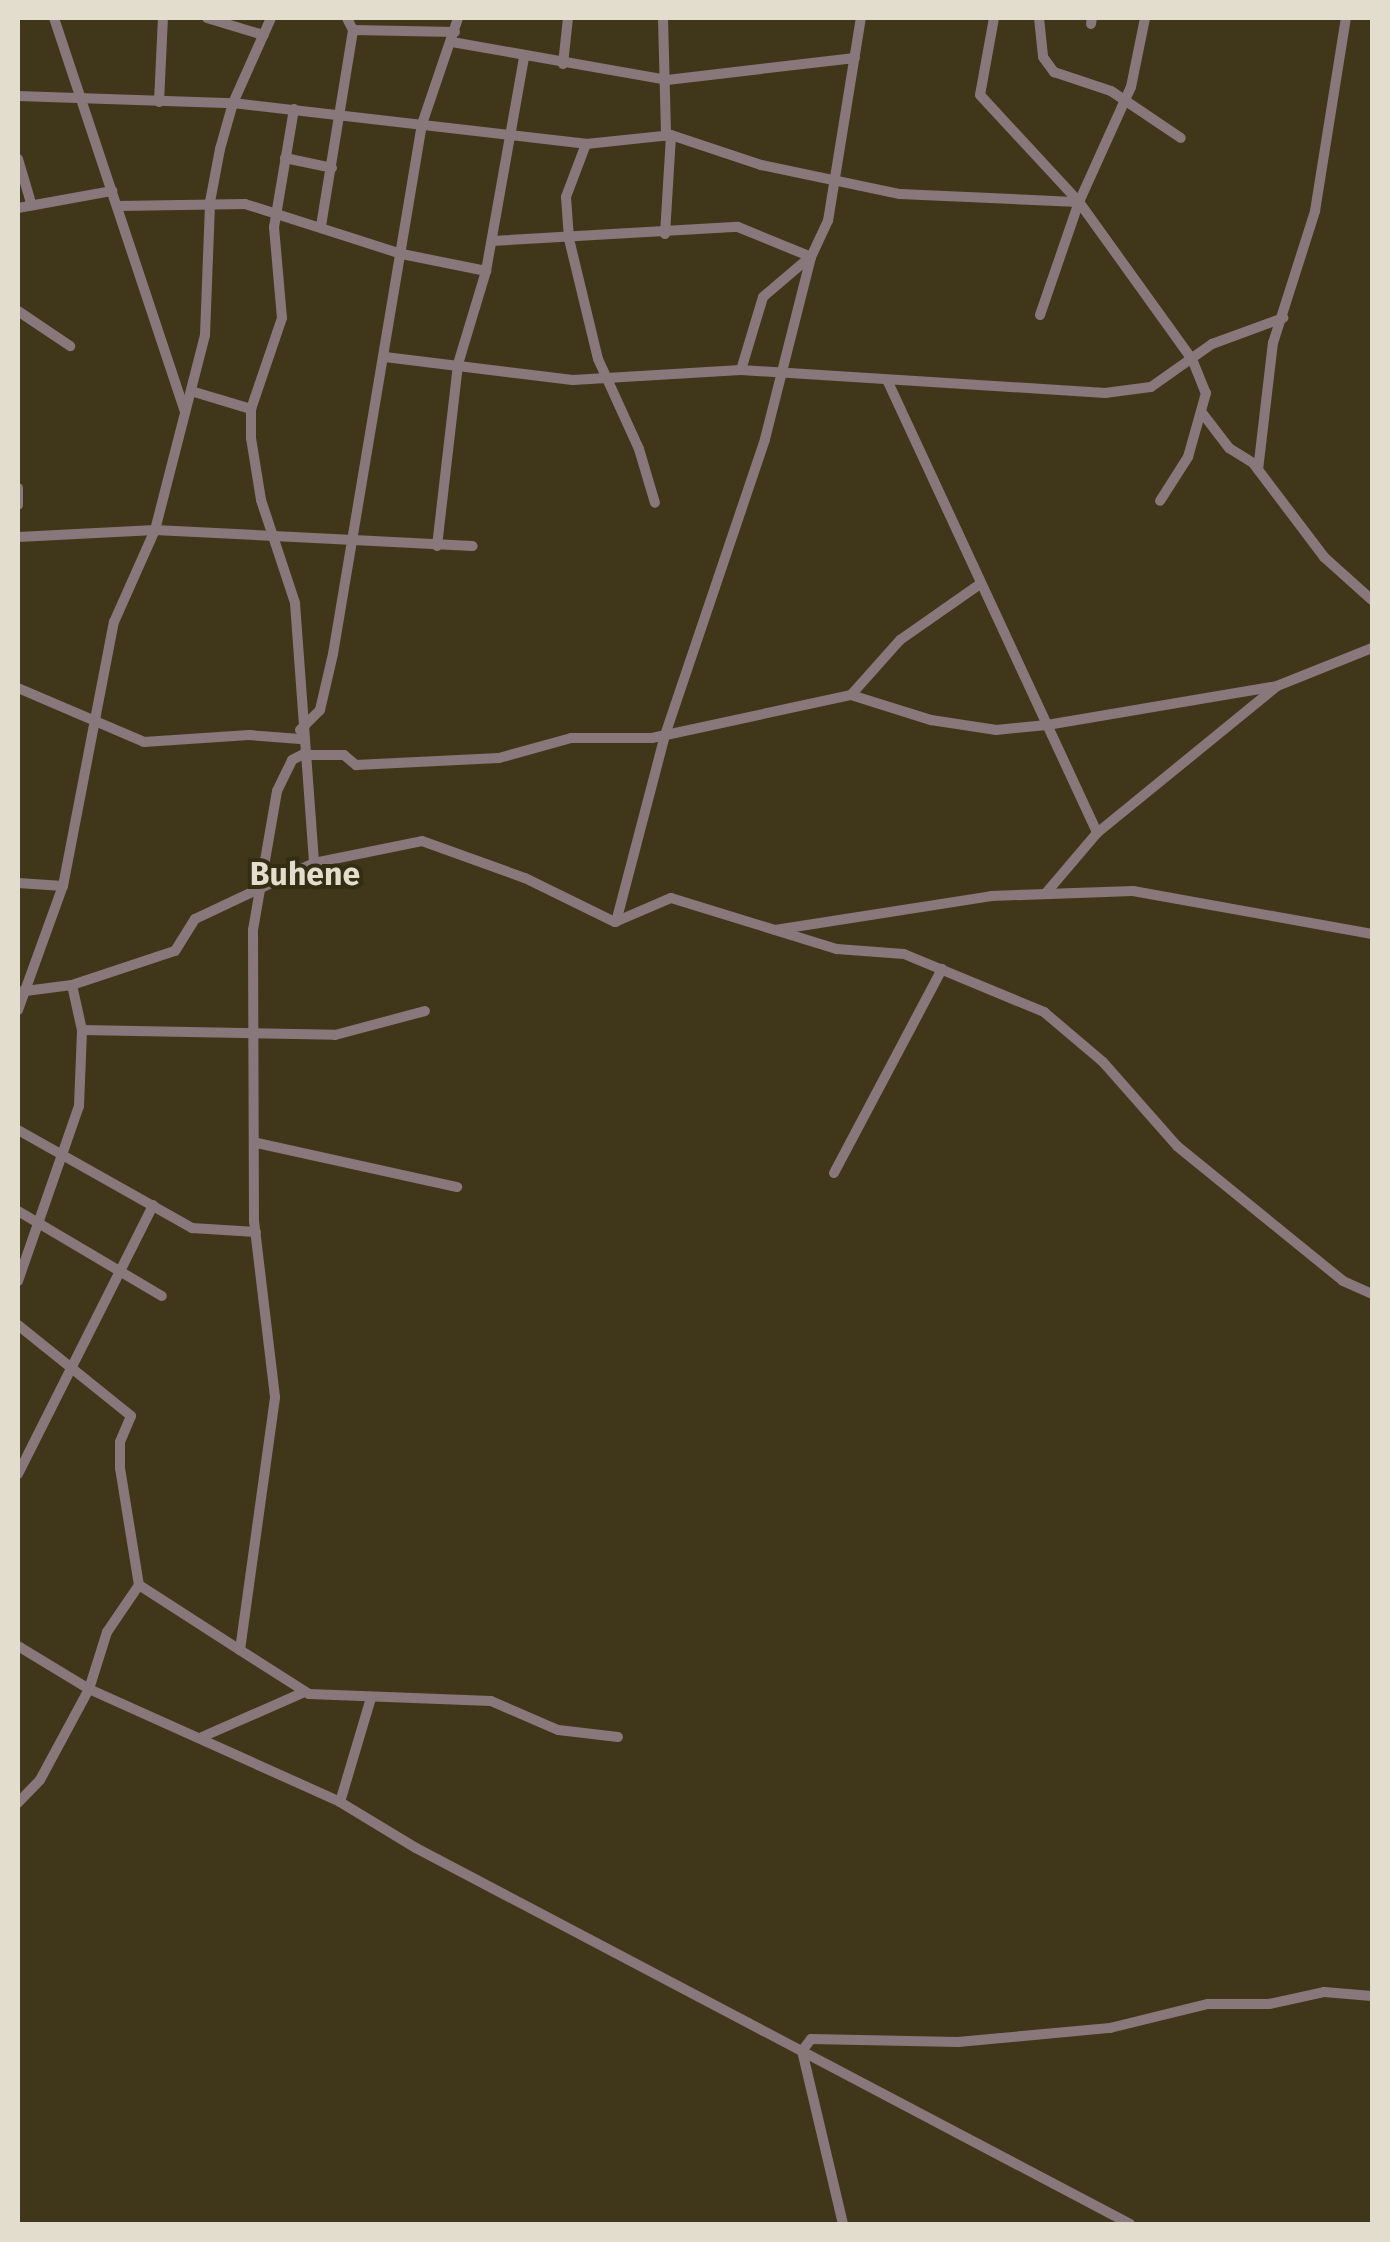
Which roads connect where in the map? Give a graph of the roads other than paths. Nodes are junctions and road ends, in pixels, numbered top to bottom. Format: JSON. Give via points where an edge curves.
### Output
{"nodes":[{"id":1,"x":54,"y":18,"type":"edge"},
{"id":2,"x":163,"y":18,"type":"edge"},
{"id":3,"x":207,"y":18,"type":"edge"},
{"id":4,"x":271,"y":18,"type":"edge"},
{"id":5,"x":347,"y":18,"type":"edge"},
{"id":6,"x":458,"y":18,"type":"edge"},
{"id":7,"x":568,"y":18,"type":"edge"},
{"id":8,"x":663,"y":18,"type":"edge"},
{"id":9,"x":861,"y":18,"type":"edge"},
{"id":10,"x":994,"y":18,"type":"edge"},
{"id":11,"x":1039,"y":18,"type":"edge"},
{"id":12,"x":1145,"y":18,"type":"edge"},
{"id":13,"x":1346,"y":18,"type":"edge"},
{"id":14,"x":353,"y":30,"type":"junction"},
{"id":15,"x":263,"y":34,"type":"junction"},
{"id":16,"x":454,"y":37,"type":"junction"},
{"id":17,"x":524,"y":58,"type":"junction"},
{"id":18,"x":855,"y":58,"type":"junction"},
{"id":19,"x":563,"y":64,"type":"junction"},
{"id":20,"x":667,"y":80,"type":"junction"},
{"id":21,"x":18,"y":96,"type":"edge"},
{"id":22,"x":83,"y":102,"type":"junction"},
{"id":23,"x":159,"y":102,"type":"junction"},
{"id":24,"x":1125,"y":102,"type":"junction"},
{"id":25,"x":232,"y":103,"type":"junction"},
{"id":26,"x":294,"y":109,"type":"junction"},
{"id":27,"x":342,"y":114,"type":"junction"},
{"id":28,"x":422,"y":124,"type":"junction"},
{"id":29,"x":511,"y":134,"type":"junction"},
{"id":30,"x":668,"y":136,"type":"junction"},
{"id":31,"x":1181,"y":138,"type":"dead end"},
{"id":32,"x":586,"y":144,"type":"junction"},
{"id":33,"x":285,"y":158,"type":"junction"},
{"id":34,"x":18,"y":160,"type":"edge"},
{"id":35,"x":332,"y":168,"type":"junction"},
{"id":36,"x":835,"y":180,"type":"junction"},
{"id":37,"x":112,"y":190,"type":"junction"},
{"id":38,"x":210,"y":202,"type":"junction"},
{"id":39,"x":1080,"y":202,"type":"junction"},
{"id":40,"x":31,"y":203,"type":"junction"},
{"id":41,"x":117,"y":206,"type":"junction"},
{"id":42,"x":18,"y":208,"type":"edge"},
{"id":43,"x":276,"y":213,"type":"junction"},
{"id":44,"x":321,"y":226,"type":"junction"},
{"id":45,"x":665,"y":234,"type":"junction"},
{"id":46,"x":569,"y":239,"type":"junction"},
{"id":47,"x":492,"y":241,"type":"junction"},
{"id":48,"x":402,"y":254,"type":"junction"},
{"id":49,"x":811,"y":257,"type":"junction"},
{"id":50,"x":486,"y":272,"type":"junction"},
{"id":51,"x":18,"y":311,"type":"edge"},
{"id":52,"x":1040,"y":315,"type":"dead end"},
{"id":53,"x":1283,"y":318,"type":"junction"},
{"id":54,"x":70,"y":346,"type":"dead end"},
{"id":55,"x":384,"y":357,"type":"junction"},
{"id":56,"x":1192,"y":359,"type":"junction"},
{"id":57,"x":458,"y":364,"type":"junction"},
{"id":58,"x":741,"y":370,"type":"junction"},
{"id":59,"x":782,"y":373,"type":"junction"},
{"id":60,"x":605,"y":379,"type":"junction"},
{"id":61,"x":888,"y":382,"type":"junction"},
{"id":62,"x":191,"y":390,"type":"junction"},
{"id":63,"x":251,"y":409,"type":"junction"},
{"id":64,"x":185,"y":412,"type":"junction"},
{"id":65,"x":1203,"y":414,"type":"junction"},
{"id":66,"x":1258,"y":470,"type":"junction"},
{"id":67,"x":18,"y":488,"type":"edge"},
{"id":68,"x":1160,"y":502,"type":"dead end"},
{"id":69,"x":655,"y":504,"type":"dead end"},
{"id":70,"x":18,"y":505,"type":"edge"},
{"id":71,"x":154,"y":530,"type":"junction"},
{"id":72,"x":276,"y":534,"type":"junction"},
{"id":73,"x":18,"y":537,"type":"edge"},
{"id":74,"x":352,"y":541,"type":"junction"},
{"id":75,"x":437,"y":546,"type":"junction"},
{"id":76,"x":472,"y":546,"type":"dead end"},
{"id":77,"x":980,"y":584,"type":"junction"},
{"id":78,"x":1372,"y":600,"type":"edge"},
{"id":79,"x":1372,"y":648,"type":"edge"},
{"id":80,"x":1277,"y":686,"type":"junction"},
{"id":81,"x":18,"y":688,"type":"edge"},
{"id":82,"x":852,"y":694,"type":"junction"},
{"id":83,"x":96,"y":722,"type":"junction"},
{"id":84,"x":1047,"y":726,"type":"junction"},
{"id":85,"x":300,"y":735,"type":"junction"},
{"id":86,"x":665,"y":735,"type":"junction"},
{"id":87,"x":302,"y":754,"type":"junction"},
{"id":88,"x":1097,"y":833,"type":"junction"},
{"id":89,"x":314,"y":863,"type":"junction"},
{"id":90,"x":18,"y":883,"type":"edge"},
{"id":91,"x":262,"y":884,"type":"junction"},
{"id":92,"x":63,"y":886,"type":"junction"},
{"id":93,"x":1045,"y":894,"type":"junction"},
{"id":94,"x":616,"y":922,"type":"junction"},
{"id":95,"x":770,"y":931,"type":"junction"},
{"id":96,"x":1372,"y":934,"type":"edge"},
{"id":97,"x":942,"y":969,"type":"junction"},
{"id":98,"x":72,"y":985,"type":"junction"},
{"id":99,"x":21,"y":992,"type":"edge"},
{"id":100,"x":18,"y":1010,"type":"edge"},
{"id":101,"x":425,"y":1011,"type":"dead end"},
{"id":102,"x":82,"y":1030,"type":"junction"},
{"id":103,"x":252,"y":1034,"type":"junction"},
{"id":104,"x":18,"y":1130,"type":"edge"},
{"id":105,"x":257,"y":1143,"type":"junction"},
{"id":106,"x":60,"y":1154,"type":"junction"},
{"id":107,"x":834,"y":1173,"type":"dead end"},
{"id":108,"x":458,"y":1187,"type":"dead end"},
{"id":109,"x":154,"y":1205,"type":"junction"},
{"id":110,"x":18,"y":1211,"type":"edge"},
{"id":111,"x":36,"y":1222,"type":"junction"},
{"id":112,"x":256,"y":1232,"type":"junction"},
{"id":113,"x":123,"y":1273,"type":"junction"},
{"id":114,"x":18,"y":1282,"type":"edge"},
{"id":115,"x":1372,"y":1294,"type":"edge"},
{"id":116,"x":162,"y":1296,"type":"dead end"},
{"id":117,"x":18,"y":1325,"type":"edge"},
{"id":118,"x":73,"y":1368,"type":"junction"},
{"id":119,"x":18,"y":1474,"type":"edge"},
{"id":120,"x":139,"y":1585,"type":"junction"},
{"id":121,"x":18,"y":1646,"type":"edge"},
{"id":122,"x":240,"y":1650,"type":"junction"},
{"id":123,"x":88,"y":1689,"type":"junction"},
{"id":124,"x":302,"y":1693,"type":"junction"},
{"id":125,"x":371,"y":1698,"type":"junction"},
{"id":126,"x":202,"y":1736,"type":"junction"},
{"id":127,"x":618,"y":1736,"type":"dead end"},
{"id":128,"x":340,"y":1802,"type":"junction"},
{"id":129,"x":18,"y":1804,"type":"edge"},
{"id":130,"x":1372,"y":1996,"type":"edge"},
{"id":131,"x":802,"y":2051,"type":"junction"},
{"id":132,"x":844,"y":2224,"type":"edge"},
{"id":133,"x":1130,"y":2224,"type":"edge"}],
"edges":[{"from":1,"to":22,"type":"street"},
{"from":2,"to":23,"type":"street"},
{"from":3,"to":15,"type":"street"},
{"from":4,"to":15,"type":"street"},
{"from":5,"to":14,"type":"street"},
{"from":6,"to":16,"type":"street"},
{"from":7,"to":19,"type":"street"},
{"from":8,"to":20,"type":"street"},
{"from":9,"to":18,"type":"street"},
{"from":10,"to":39,"type":"street","via":[[980,95]]},
{"from":11,"to":24,"type":"street","via":[[1043,57],[1054,72],[1091,82]]},
{"from":12,"to":24,"type":"street"},
{"from":13,"to":53,"type":"street","via":[[1315,210]]},
{"from":14,"to":16,"type":"street"},
{"from":14,"to":27,"type":"street"},
{"from":15,"to":25,"type":"street"},
{"from":16,"to":17,"type":"street"},
{"from":16,"to":28,"type":"street"},
{"from":17,"to":19,"type":"street"},
{"from":17,"to":29,"type":"street"},
{"from":18,"to":20,"type":"street"},
{"from":18,"to":36,"type":"street"},
{"from":19,"to":20,"type":"street"},
{"from":20,"to":30,"type":"street"},
{"from":21,"to":22,"type":"street"},
{"from":22,"to":23,"type":"street"},
{"from":22,"to":37,"type":"street"},
{"from":23,"to":25,"type":"street"},
{"from":24,"to":31,"type":"street"},
{"from":24,"to":39,"type":"street"},
{"from":25,"to":26,"type":"street"},
{"from":25,"to":38,"type":"street"},
{"from":26,"to":27,"type":"street"},
{"from":26,"to":33,"type":"street"},
{"from":27,"to":28,"type":"street"},
{"from":27,"to":35,"type":"street"},
{"from":28,"to":29,"type":"street"},
{"from":28,"to":48,"type":"street"},
{"from":29,"to":32,"type":"street"},
{"from":29,"to":47,"type":"street"},
{"from":30,"to":32,"type":"street"},
{"from":30,"to":36,"type":"street"},
{"from":30,"to":45,"type":"street"},
{"from":32,"to":46,"type":"street","via":[[566,197]]},
{"from":33,"to":35,"type":"street"},
{"from":33,"to":43,"type":"street"},
{"from":34,"to":40,"type":"street"},
{"from":35,"to":44,"type":"street"},
{"from":36,"to":39,"type":"street","via":[[900,194]]},
{"from":36,"to":49,"type":"street","via":[[828,221]]},
{"from":37,"to":40,"type":"street"},
{"from":37,"to":41,"type":"street"},
{"from":38,"to":41,"type":"street"},
{"from":38,"to":43,"type":"street"},
{"from":38,"to":62,"type":"street","via":[[205,335]]},
{"from":39,"to":52,"type":"street"},
{"from":39,"to":56,"type":"street"},
{"from":40,"to":42,"type":"street"},
{"from":41,"to":64,"type":"street"},
{"from":43,"to":44,"type":"street"},
{"from":43,"to":63,"type":"street","via":[[282,318]]},
{"from":44,"to":48,"type":"street"},
{"from":45,"to":46,"type":"street"},
{"from":45,"to":49,"type":"street","via":[[738,228]]},
{"from":46,"to":47,"type":"street"},
{"from":46,"to":60,"type":"street"},
{"from":47,"to":50,"type":"street"},
{"from":48,"to":50,"type":"street"},
{"from":48,"to":55,"type":"street"},
{"from":49,"to":58,"type":"street","via":[[763,297]]},
{"from":49,"to":59,"type":"street"},
{"from":50,"to":57,"type":"street"},
{"from":51,"to":54,"type":"street"},
{"from":53,"to":56,"type":"street","via":[[1212,344]]},
{"from":53,"to":66,"type":"street","via":[[1264,385]]},
{"from":55,"to":57,"type":"street"},
{"from":55,"to":74,"type":"street"},
{"from":56,"to":61,"type":"street","via":[[1154,386],[1110,392]]},
{"from":56,"to":65,"type":"street","via":[[1207,397]]},
{"from":57,"to":60,"type":"street"},
{"from":57,"to":75,"type":"street"},
{"from":58,"to":59,"type":"street"},
{"from":58,"to":60,"type":"street"},
{"from":59,"to":61,"type":"street"},
{"from":59,"to":86,"type":"street"},
{"from":60,"to":69,"type":"street","via":[[640,449]]},
{"from":61,"to":77,"type":"street"},
{"from":62,"to":63,"type":"street"},
{"from":62,"to":64,"type":"street"},
{"from":63,"to":72,"type":"street","via":[[254,467]]},
{"from":64,"to":71,"type":"street"},
{"from":65,"to":66,"type":"street","via":[[1229,448]]},
{"from":65,"to":68,"type":"street","via":[[1188,457]]},
{"from":66,"to":78,"type":"street","via":[[1324,557]]},
{"from":67,"to":70,"type":"street"},
{"from":71,"to":72,"type":"street"},
{"from":71,"to":73,"type":"street"},
{"from":71,"to":83,"type":"street","via":[[114,622]]},
{"from":72,"to":74,"type":"street"},
{"from":72,"to":85,"type":"street","via":[[302,651]]},
{"from":74,"to":75,"type":"street"},
{"from":74,"to":85,"type":"street","via":[[320,706]]},
{"from":75,"to":76,"type":"street"},
{"from":77,"to":82,"type":"street","via":[[900,640]]},
{"from":77,"to":84,"type":"street"},
{"from":79,"to":80,"type":"street"},
{"from":80,"to":84,"type":"street"},
{"from":80,"to":88,"type":"street"},
{"from":81,"to":83,"type":"street"},
{"from":82,"to":84,"type":"street","via":[[930,720],[996,730]]},
{"from":82,"to":86,"type":"street"},
{"from":83,"to":85,"type":"street","via":[[151,743]]},
{"from":83,"to":92,"type":"street"},
{"from":84,"to":88,"type":"street"},
{"from":85,"to":87,"type":"street"},
{"from":86,"to":87,"type":"street","via":[[571,738],[455,762],[356,765],[344,755]]},
{"from":86,"to":94,"type":"street"},
{"from":87,"to":89,"type":"street"},
{"from":87,"to":91,"type":"street","via":[[277,790]]},
{"from":88,"to":93,"type":"street"},
{"from":89,"to":91,"type":"street"},
{"from":89,"to":94,"type":"street","via":[[422,841],[525,878]]},
{"from":90,"to":92,"type":"street"},
{"from":91,"to":98,"type":"street","via":[[195,919],[175,951]]},
{"from":91,"to":103,"type":"street","via":[[252,930]]},
{"from":92,"to":99,"type":"street"},
{"from":93,"to":95,"type":"street","via":[[882,910]]},
{"from":93,"to":96,"type":"street","via":[[1133,891]]},
{"from":94,"to":95,"type":"street","via":[[665,897]]},
{"from":95,"to":97,"type":"street","via":[[837,949],[904,954]]},
{"from":97,"to":107,"type":"street"},
{"from":97,"to":115,"type":"street","via":[[1053,1017],[1177,1146],[1343,1281]]},
{"from":98,"to":99,"type":"street"},
{"from":98,"to":102,"type":"street"},
{"from":99,"to":100,"type":"street"},
{"from":101,"to":103,"type":"street","via":[[335,1035]]},
{"from":102,"to":103,"type":"street"},
{"from":102,"to":106,"type":"street","via":[[79,1106]]},
{"from":103,"to":105,"type":"street"},
{"from":104,"to":106,"type":"street"},
{"from":105,"to":108,"type":"street"},
{"from":105,"to":112,"type":"street"},
{"from":106,"to":109,"type":"street"},
{"from":106,"to":111,"type":"street"},
{"from":109,"to":112,"type":"street","via":[[192,1228]]},
{"from":109,"to":113,"type":"street"},
{"from":110,"to":111,"type":"street"},
{"from":111,"to":113,"type":"street"},
{"from":111,"to":114,"type":"street"},
{"from":112,"to":122,"type":"street","via":[[275,1397]]},
{"from":113,"to":116,"type":"street"},
{"from":113,"to":118,"type":"street"},
{"from":117,"to":118,"type":"street"},
{"from":118,"to":119,"type":"street"},
{"from":118,"to":120,"type":"street","via":[[132,1416],[120,1442],[120,1468]]},
{"from":120,"to":122,"type":"street"},
{"from":120,"to":123,"type":"street","via":[[106,1632]]},
{"from":121,"to":123,"type":"street"},
{"from":122,"to":124,"type":"street"},
{"from":123,"to":126,"type":"street"},
{"from":123,"to":129,"type":"street","via":[[36,1786]]},
{"from":124,"to":125,"type":"street"},
{"from":124,"to":126,"type":"street"},
{"from":125,"to":127,"type":"street","via":[[492,1701],[558,1730]]},
{"from":125,"to":128,"type":"street"},
{"from":126,"to":128,"type":"street"},
{"from":128,"to":131,"type":"street"},
{"from":130,"to":131,"type":"street","via":[[1324,1992],[1269,2004],[1196,2006],[1110,2028],[958,2042],[835,2036],[811,2039]]},
{"from":131,"to":132,"type":"street"},
{"from":131,"to":133,"type":"street"}]}
